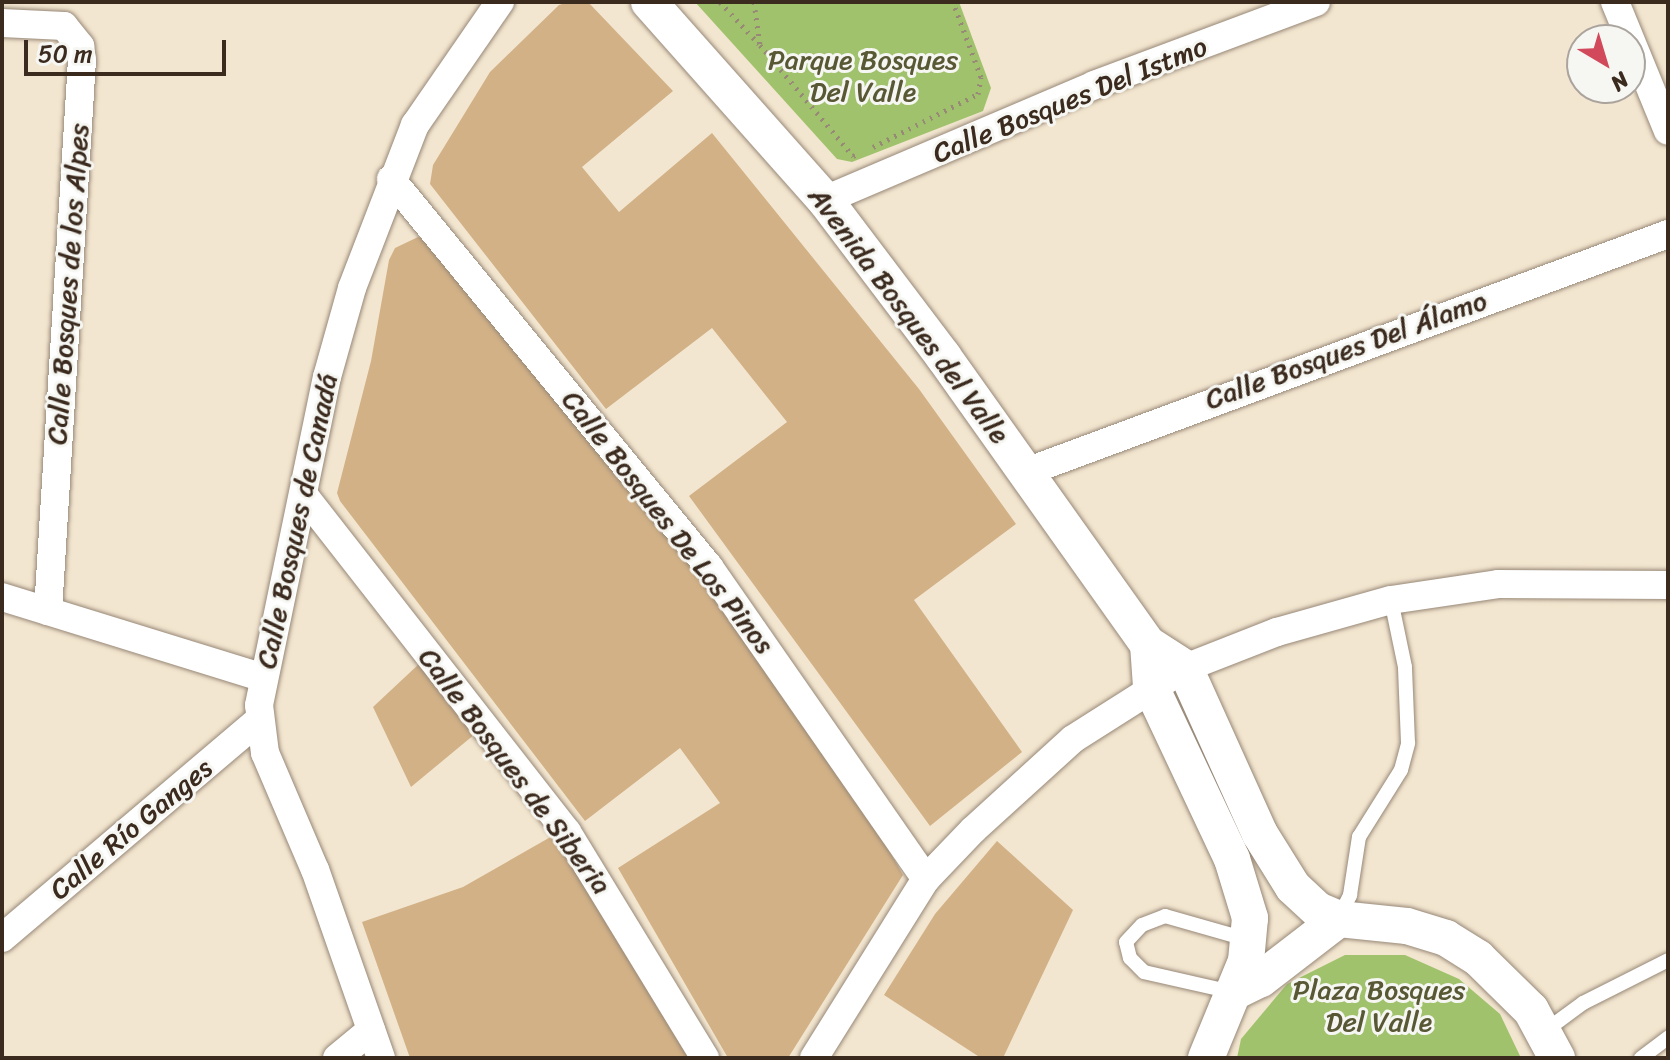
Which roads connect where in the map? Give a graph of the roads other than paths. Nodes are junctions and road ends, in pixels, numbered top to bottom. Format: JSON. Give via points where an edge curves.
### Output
{"nodes":[{"id":1,"x":500,"y":2,"type":"edge"},
{"id":2,"x":649,"y":2,"type":"edge"},
{"id":3,"x":1316,"y":2,"type":"edge"},
{"id":4,"x":1615,"y":2,"type":"edge"},
{"id":5,"x":2,"y":23,"type":"edge"},
{"id":6,"x":1668,"y":131,"type":"edge"},
{"id":7,"x":391,"y":179,"type":"junction"},
{"id":8,"x":825,"y":200,"type":"junction"},
{"id":9,"x":1668,"y":234,"type":"edge"},
{"id":10,"x":1026,"y":472,"type":"junction"},
{"id":11,"x":306,"y":498,"type":"junction"},
{"id":12,"x":1668,"y":585,"type":"edge"},
{"id":13,"x":2,"y":597,"type":"edge"},
{"id":14,"x":1391,"y":600,"type":"junction"},
{"id":15,"x":48,"y":611,"type":"junction"},
{"id":16,"x":1148,"y":644,"type":"junction"},
{"id":17,"x":1185,"y":668,"type":"junction"},
{"id":18,"x":263,"y":678,"type":"junction"},
{"id":19,"x":1151,"y":687,"type":"junction"},
{"id":20,"x":259,"y":720,"type":"junction"},
{"id":21,"x":926,"y":879,"type":"junction"},
{"id":22,"x":1339,"y":919,"type":"junction"},
{"id":23,"x":2,"y":938,"type":"edge"},
{"id":24,"x":1250,"y":940,"type":"junction"},
{"id":25,"x":1668,"y":960,"type":"edge"},
{"id":26,"x":1234,"y":992,"type":"junction"},
{"id":27,"x":371,"y":1030,"type":"junction"},
{"id":28,"x":1668,"y":1038,"type":"edge"},
{"id":29,"x":1551,"y":1044,"type":"edge"},
{"id":30,"x":337,"y":1058,"type":"edge"},
{"id":31,"x":381,"y":1058,"type":"edge"},
{"id":32,"x":705,"y":1058,"type":"edge"},
{"id":33,"x":814,"y":1058,"type":"edge"},
{"id":34,"x":1206,"y":1058,"type":"edge"},
{"id":35,"x":1641,"y":1058,"type":"edge"}],
"edges":[{"from":1,"to":7,"type":"street","name":"Calle Bosques de Canadá","via":[[415,125]]},
{"from":2,"to":8,"type":"street","name":"Avenida Bosques del Valle"},
{"from":3,"to":8,"type":"street","name":"Calle Bosques Del Istmo","via":[[1094,85]]},
{"from":4,"to":6,"type":"street"},
{"from":5,"to":15,"type":"street","name":"Calle Bosques de los Alpes","via":[[64,26],[80,46],[82,60]]},
{"from":7,"to":11,"type":"street","name":"Calle Bosques de Canadá","via":[[327,377]]},
{"from":7,"to":21,"type":"street","name":"Calle Bosques De Los Pinos","via":[[709,567]]},
{"from":8,"to":10,"type":"street","name":"Avenida Bosques del Valle"},
{"from":9,"to":10,"type":"street","name":"Calle Bosques Del Álamo"},
{"from":10,"to":16,"type":"street","name":"Avenida Bosques del Valle"},
{"from":11,"to":18,"type":"street","name":"Calle Bosques de Canadá"},
{"from":11,"to":32,"type":"street","name":"Calle Bosques de Siberia","via":[[567,832]]},
{"from":12,"to":14,"type":"street","via":[[1498,584]]},
{"from":13,"to":15,"type":"street"},
{"from":14,"to":17,"type":"street","via":[[1277,632]]},
{"from":14,"to":22,"type":"lane","via":[[1408,694],[1408,743],[1401,770],[1359,837],[1350,895]]},
{"from":15,"to":18,"type":"street"},
{"from":16,"to":17,"type":"street","name":"Avenida Bosques del Valle"},
{"from":16,"to":19,"type":"street"},
{"from":17,"to":19,"type":"street"},
{"from":17,"to":22,"type":"street","via":[[1274,860],[1306,900]]},
{"from":18,"to":20,"type":"street","name":"Calle Bosques de Canadá"},
{"from":19,"to":21,"type":"street","via":[[1073,739]]},
{"from":19,"to":24,"type":"street","via":[[1236,870],[1250,918]]},
{"from":20,"to":23,"type":"street","name":"Calle Río Ganges"},
{"from":20,"to":27,"type":"street","name":"Calle Bosques de Canadá","via":[[265,753],[315,870]]},
{"from":21,"to":33,"type":"street"},
{"from":22,"to":26,"type":"street","via":[[1261,979]]},
{"from":22,"to":29,"type":"street","via":[[1407,926],[1446,938],[1514,989]]},
{"from":24,"to":26,"type":"street"},
{"from":24,"to":26,"type":"lane","via":[[1165,916],[1142,925],[1126,942],[1130,958],[1144,972]]},
{"from":25,"to":29,"type":"lane","via":[[1583,1003]]},
{"from":26,"to":34,"type":"street"},
{"from":27,"to":30,"type":"street"},
{"from":27,"to":31,"type":"street","name":"Calle Bosques de Canadá"},
{"from":28,"to":35,"type":"lane"}]}
